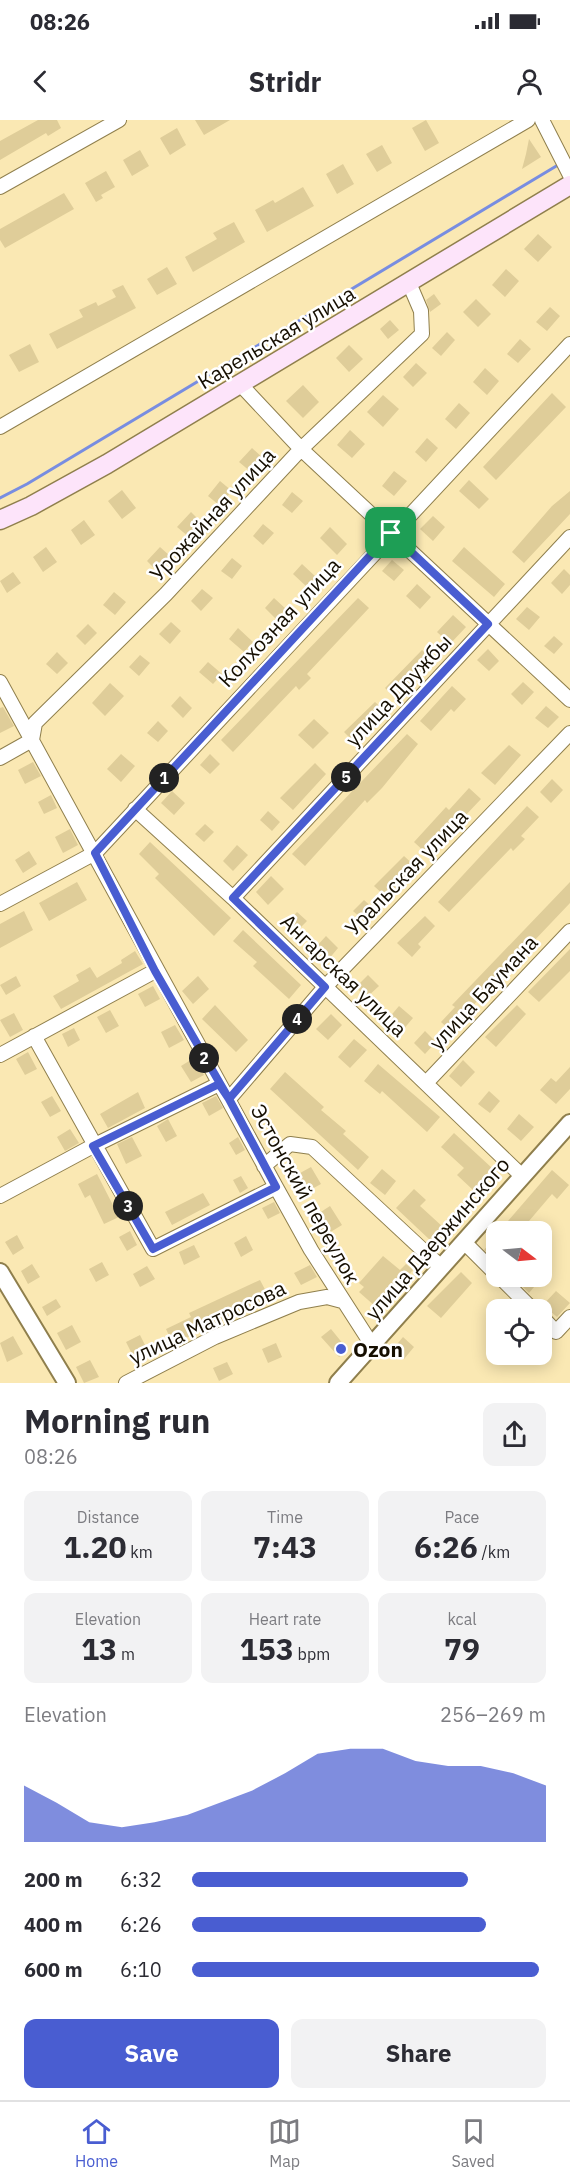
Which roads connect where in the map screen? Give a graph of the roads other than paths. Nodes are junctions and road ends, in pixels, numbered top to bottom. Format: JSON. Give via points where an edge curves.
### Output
{"nodes":[{"id":1,"x":119,"y":120,"type":"edge"},
{"id":2,"x":528,"y":120,"type":"edge"},
{"id":3,"x":542,"y":120,"type":"edge"},
{"id":4,"x":570,"y":175,"type":"edge"},
{"id":5,"x":570,"y":184,"type":"edge"},
{"id":6,"x":0,"y":187,"type":"edge"},
{"id":7,"x":409,"y":283,"type":"junction"},
{"id":8,"x":570,"y":344,"type":"edge"},
{"id":9,"x":240,"y":384,"type":"junction"},
{"id":10,"x":0,"y":427,"type":"edge"},
{"id":11,"x":301,"y":448,"type":"junction"},
{"id":12,"x":0,"y":520,"type":"edge"},
{"id":13,"x":391,"y":533,"type":"junction"},
{"id":14,"x":570,"y":537,"type":"edge"},
{"id":15,"x":488,"y":624,"type":"junction"},
{"id":16,"x":0,"y":682,"type":"edge"},
{"id":17,"x":570,"y":700,"type":"edge"},
{"id":18,"x":570,"y":733,"type":"edge"},
{"id":19,"x":32,"y":740,"type":"junction"},
{"id":20,"x":0,"y":758,"type":"edge"},
{"id":21,"x":135,"y":809,"type":"junction"},
{"id":22,"x":95,"y":853,"type":"junction"},
{"id":23,"x":233,"y":898,"type":"junction"},
{"id":24,"x":0,"y":904,"type":"edge"},
{"id":25,"x":570,"y":931,"type":"edge"},
{"id":26,"x":155,"y":971,"type":"junction"},
{"id":27,"x":325,"y":987,"type":"junction"},
{"id":28,"x":34,"y":1036,"type":"junction"},
{"id":29,"x":0,"y":1054,"type":"edge"},
{"id":30,"x":427,"y":1082,"type":"junction"},
{"id":31,"x":219,"y":1084,"type":"junction"},
{"id":32,"x":229,"y":1099,"type":"junction"},
{"id":33,"x":570,"y":1123,"type":"edge"},
{"id":34,"x":93,"y":1146,"type":"junction"},
{"id":35,"x":264,"y":1166,"type":"junction"},
{"id":36,"x":521,"y":1175,"type":"junction"},
{"id":37,"x":276,"y":1187,"type":"junction"},
{"id":38,"x":0,"y":1196,"type":"edge"},
{"id":39,"x":464,"y":1242,"type":"junction"},
{"id":40,"x":486,"y":1263,"type":"edge"},
{"id":41,"x":441,"y":1267,"type":"junction"},
{"id":42,"x":0,"y":1272,"type":"edge"},
{"id":43,"x":510,"y":1287,"type":"edge"},
{"id":44,"x":522,"y":1299,"type":"edge"},
{"id":45,"x":342,"y":1301,"type":"junction"},
{"id":46,"x":570,"y":1317,"type":"edge"},
{"id":47,"x":552,"y":1328,"type":"edge"},
{"id":48,"x":372,"y":1345,"type":"junction"},
{"id":49,"x":346,"y":1380,"type":"edge"},
{"id":50,"x":67,"y":1383,"type":"edge"},
{"id":51,"x":126,"y":1383,"type":"edge"}],
"edges":[{"from":1,"to":6,"type":"street"},
{"from":2,"to":10,"type":"street"},
{"from":3,"to":4,"type":"street"},
{"from":5,"to":7,"type":"main road","name":"Карельская улица"},
{"from":7,"to":9,"type":"main road","name":"Карельская улица"},
{"from":7,"to":11,"type":"street","name":"Урожайная улица","via":[[421,311],[422,334]]},
{"from":8,"to":13,"type":"street","name":"Колхозная улица"},
{"from":9,"to":11,"type":"street"},
{"from":9,"to":12,"type":"main road","name":"Карельская улица","via":[[107,464]]},
{"from":11,"to":13,"type":"street"},
{"from":11,"to":19,"type":"street","name":"Урожайная улица","via":[[166,594],[35,723]]},
{"from":13,"to":15,"type":"street"},
{"from":13,"to":21,"type":"street","name":"Колхозная улица"},
{"from":14,"to":15,"type":"street","name":"улица Дружбы"},
{"from":15,"to":17,"type":"street"},
{"from":15,"to":23,"type":"street","name":"улица Дружбы"},
{"from":16,"to":19,"type":"street","name":"Эстонский переулок"},
{"from":18,"to":27,"type":"street","name":"Уральская улица"},
{"from":19,"to":20,"type":"street"},
{"from":19,"to":22,"type":"street","name":"Эстонский переулок"},
{"from":21,"to":22,"type":"street","name":"Колхозная улица"},
{"from":21,"to":23,"type":"street","name":"Ангарская улица"},
{"from":22,"to":24,"type":"street","name":"Колхозная улица"},
{"from":22,"to":26,"type":"street","name":"Эстонский переулок"},
{"from":23,"to":27,"type":"street","name":"Ангарская улица"},
{"from":25,"to":30,"type":"street","name":"улица Баумана"},
{"from":26,"to":28,"type":"street"},
{"from":26,"to":31,"type":"street","name":"Эстонский переулок"},
{"from":27,"to":30,"type":"street","name":"Ангарская улица"},
{"from":27,"to":32,"type":"street","name":"Уральская улица"},
{"from":28,"to":29,"type":"street"},
{"from":28,"to":34,"type":"street"},
{"from":30,"to":36,"type":"street","name":"Ангарская улица"},
{"from":31,"to":32,"type":"street","name":"Эстонский переулок"},
{"from":31,"to":34,"type":"street"},
{"from":32,"to":35,"type":"street","name":"Эстонский переулок"},
{"from":33,"to":36,"type":"street","name":"улица Дзержинского"},
{"from":34,"to":37,"type":"street","via":[[153,1249]]},
{"from":34,"to":38,"type":"street"},
{"from":35,"to":37,"type":"street","name":"Эстонский переулок"},
{"from":35,"to":41,"type":"street","via":[[290,1144],[312,1147]]},
{"from":36,"to":39,"type":"street","name":"улица Дзержинского"},
{"from":37,"to":45,"type":"street","name":"Эстонский переулок"},
{"from":39,"to":40,"type":"street"},
{"from":39,"to":41,"type":"street","name":"улица Дзержинского"},
{"from":41,"to":48,"type":"street","name":"улица Дзержинского"},
{"from":42,"to":50,"type":"street"},
{"from":43,"to":44,"type":"street"},
{"from":45,"to":48,"type":"street","name":"Эстонский переулок"},
{"from":45,"to":51,"type":"street","name":"улица Матросова","via":[[327,1297],[299,1302],[215,1337]]},
{"from":46,"to":47,"type":"street","via":[[556,1332]]},
{"from":48,"to":49,"type":"street","name":"улица Дзержинского"}]}
